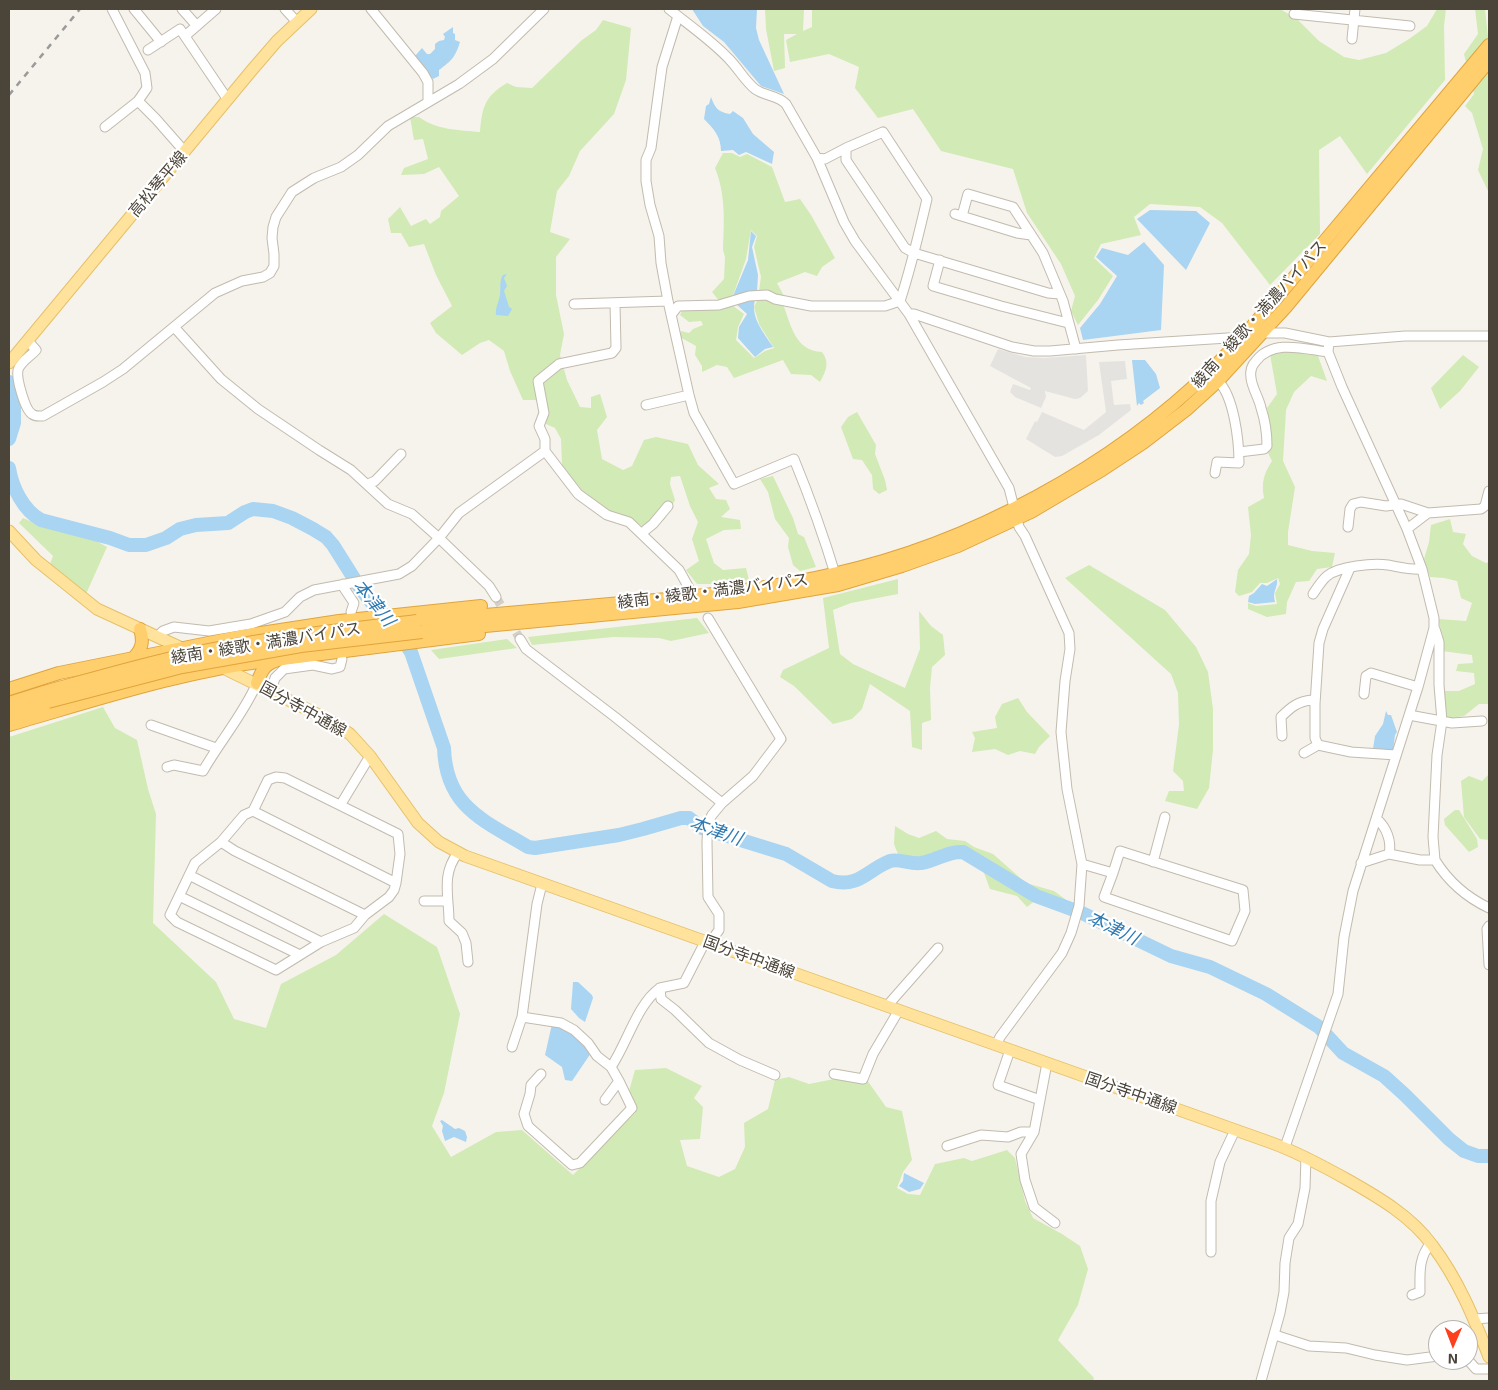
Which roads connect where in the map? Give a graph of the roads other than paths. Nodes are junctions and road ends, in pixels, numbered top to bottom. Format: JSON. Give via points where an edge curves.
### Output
{"nodes":[{"id":1,"x":112,"y":9,"type":"edge"},
{"id":2,"x":134,"y":9,"type":"edge"},
{"id":3,"x":182,"y":9,"type":"edge"},
{"id":4,"x":216,"y":9,"type":"edge"},
{"id":5,"x":286,"y":9,"type":"edge"},
{"id":6,"x":311,"y":9,"type":"edge"},
{"id":7,"x":370,"y":9,"type":"edge"},
{"id":8,"x":544,"y":9,"type":"edge"},
{"id":9,"x":669,"y":9,"type":"edge"},
{"id":10,"x":1355,"y":9,"type":"edge"},
{"id":11,"x":1294,"y":14,"type":"dead end"},
{"id":12,"x":678,"y":16,"type":"junction"},
{"id":13,"x":1354,"y":20,"type":"junction"},
{"id":14,"x":296,"y":21,"type":"junction"},
{"id":15,"x":197,"y":26,"type":"junction"},
{"id":16,"x":1410,"y":26,"type":"dead end"},
{"id":17,"x":185,"y":36,"type":"junction"},
{"id":18,"x":1352,"y":38,"type":"dead end"},
{"id":19,"x":161,"y":42,"type":"junction"},
{"id":20,"x":1489,"y":45,"type":"edge"},
{"id":21,"x":148,"y":50,"type":"dead end"},
{"id":22,"x":1483,"y":60,"type":"edge"},
{"id":23,"x":228,"y":100,"type":"junction"},
{"id":24,"x":138,"y":101,"type":"junction"},
{"id":25,"x":428,"y":102,"type":"junction"},
{"id":26,"x":105,"y":127,"type":"dead end"},
{"id":27,"x":846,"y":148,"type":"junction"},
{"id":28,"x":184,"y":152,"type":"junction"},
{"id":29,"x":817,"y":158,"type":"junction"},
{"id":30,"x":1031,"y":236,"type":"junction"},
{"id":31,"x":914,"y":253,"type":"junction"},
{"id":32,"x":940,"y":260,"type":"junction"},
{"id":33,"x":1060,"y":294,"type":"junction"},
{"id":34,"x":668,"y":301,"type":"junction"},
{"id":35,"x":900,"y":301,"type":"junction"},
{"id":36,"x":615,"y":303,"type":"junction"},
{"id":37,"x":574,"y":304,"type":"dead end"},
{"id":38,"x":909,"y":314,"type":"junction"},
{"id":39,"x":671,"y":315,"type":"junction"},
{"id":40,"x":1068,"y":323,"type":"junction"},
{"id":41,"x":175,"y":328,"type":"junction"},
{"id":42,"x":1262,"y":333,"type":"junction"},
{"id":43,"x":1489,"y":336,"type":"edge"},
{"id":44,"x":1241,"y":338,"type":"junction"},
{"id":45,"x":28,"y":341,"type":"junction"},
{"id":46,"x":1328,"y":342,"type":"junction"},
{"id":47,"x":1076,"y":349,"type":"junction"},
{"id":48,"x":1328,"y":352,"type":"junction"},
{"id":49,"x":10,"y":361,"type":"edge"},
{"id":50,"x":1218,"y":381,"type":"junction"},
{"id":51,"x":689,"y":395,"type":"junction"},
{"id":52,"x":646,"y":405,"type":"dead end"},
{"id":53,"x":544,"y":451,"type":"junction"},
{"id":54,"x":1239,"y":452,"type":"junction"},
{"id":55,"x":401,"y":454,"type":"dead end"},
{"id":56,"x":1215,"y":473,"type":"dead end"},
{"id":57,"x":368,"y":484,"type":"junction"},
{"id":58,"x":1489,"y":491,"type":"edge"},
{"id":59,"x":1396,"y":504,"type":"junction"},
{"id":60,"x":668,"y":506,"type":"dead end"},
{"id":61,"x":1016,"y":513,"type":"junction"},
{"id":62,"x":1428,"y":513,"type":"junction"},
{"id":63,"x":1348,"y":527,"type":"dead end"},
{"id":64,"x":1407,"y":529,"type":"junction"},
{"id":65,"x":9,"y":531,"type":"edge"},
{"id":66,"x":642,"y":534,"type":"junction"},
{"id":67,"x":439,"y":538,"type":"junction"},
{"id":68,"x":1350,"y":568,"type":"junction"},
{"id":69,"x":1422,"y":569,"type":"junction"},
{"id":70,"x":836,"y":579,"type":"junction"},
{"id":71,"x":345,"y":584,"type":"junction"},
{"id":72,"x":689,"y":588,"type":"dead end"},
{"id":73,"x":1313,"y":594,"type":"dead end"},
{"id":74,"x":496,"y":597,"type":"tunnel mouth"},
{"id":75,"x":622,"y":608,"type":"junction"},
{"id":76,"x":357,"y":615,"type":"junction"},
{"id":77,"x":708,"y":618,"type":"dead end"},
{"id":78,"x":419,"y":627,"type":"junction"},
{"id":79,"x":1434,"y":628,"type":"junction"},
{"id":80,"x":140,"y":629,"type":"junction"},
{"id":81,"x":157,"y":637,"type":"junction"},
{"id":82,"x":520,"y":639,"type":"tunnel mouth"},
{"id":83,"x":182,"y":648,"type":"junction"},
{"id":84,"x":1428,"y":654,"type":"junction"},
{"id":85,"x":1439,"y":656,"type":"junction"},
{"id":86,"x":132,"y":659,"type":"junction"},
{"id":87,"x":282,"y":659,"type":"junction"},
{"id":88,"x":342,"y":659,"type":"dead end"},
{"id":89,"x":222,"y":668,"type":"junction"},
{"id":90,"x":257,"y":683,"type":"junction"},
{"id":91,"x":1418,"y":687,"type":"junction"},
{"id":92,"x":9,"y":689,"type":"edge"},
{"id":93,"x":271,"y":691,"type":"junction"},
{"id":94,"x":1364,"y":694,"type":"dead end"},
{"id":95,"x":46,"y":697,"type":"junction"},
{"id":96,"x":9,"y":703,"type":"edge"},
{"id":97,"x":1315,"y":704,"type":"junction"},
{"id":98,"x":9,"y":714,"type":"edge"},
{"id":99,"x":1409,"y":715,"type":"junction"},
{"id":100,"x":1442,"y":721,"type":"junction"},
{"id":101,"x":1482,"y":721,"type":"dead end"},
{"id":102,"x":9,"y":725,"type":"edge"},
{"id":103,"x":151,"y":725,"type":"dead end"},
{"id":104,"x":1282,"y":736,"type":"dead end"},
{"id":105,"x":1318,"y":745,"type":"junction"},
{"id":106,"x":216,"y":748,"type":"junction"},
{"id":107,"x":1304,"y":753,"type":"dead end"},
{"id":108,"x":370,"y":756,"type":"junction"},
{"id":109,"x":1396,"y":756,"type":"junction"},
{"id":110,"x":167,"y":767,"type":"dead end"},
{"id":111,"x":722,"y":803,"type":"junction"},
{"id":112,"x":341,"y":804,"type":"junction"},
{"id":113,"x":253,"y":811,"type":"junction"},
{"id":114,"x":1165,"y":817,"type":"dead end"},
{"id":115,"x":1377,"y":819,"type":"junction"},
{"id":116,"x":221,"y":842,"type":"junction"},
{"id":117,"x":458,"y":853,"type":"junction"},
{"id":118,"x":1389,"y":854,"type":"junction"},
{"id":119,"x":1436,"y":860,"type":"junction"},
{"id":120,"x":1153,"y":862,"type":"junction"},
{"id":121,"x":1361,"y":863,"type":"junction"},
{"id":122,"x":1082,"y":864,"type":"junction"},
{"id":123,"x":1113,"y":873,"type":"junction"},
{"id":124,"x":189,"y":875,"type":"junction"},
{"id":125,"x":396,"y":883,"type":"junction"},
{"id":126,"x":542,"y":884,"type":"junction"},
{"id":127,"x":179,"y":896,"type":"junction"},
{"id":128,"x":424,"y":901,"type":"dead end"},
{"id":129,"x":446,"y":901,"type":"junction"},
{"id":130,"x":1489,"y":908,"type":"edge"},
{"id":131,"x":365,"y":915,"type":"junction"},
{"id":132,"x":1489,"y":926,"type":"edge"},
{"id":133,"x":321,"y":942,"type":"junction"},
{"id":134,"x":706,"y":942,"type":"junction"},
{"id":135,"x":938,"y":948,"type":"dead end"},
{"id":136,"x":300,"y":955,"type":"junction"},
{"id":137,"x":468,"y":962,"type":"dead end"},
{"id":138,"x":1489,"y":965,"type":"edge"},
{"id":139,"x":660,"y":988,"type":"junction"},
{"id":140,"x":887,"y":1006,"type":"junction"},
{"id":141,"x":899,"y":1010,"type":"junction"},
{"id":142,"x":522,"y":1017,"type":"junction"},
{"id":143,"x":996,"y":1045,"type":"junction"},
{"id":144,"x":512,"y":1047,"type":"dead end"},
{"id":145,"x":1010,"y":1050,"type":"junction"},
{"id":146,"x":1047,"y":1063,"type":"junction"},
{"id":147,"x":611,"y":1067,"type":"junction"},
{"id":148,"x":541,"y":1074,"type":"dead end"},
{"id":149,"x":834,"y":1074,"type":"dead end"},
{"id":150,"x":775,"y":1075,"type":"dead end"},
{"id":151,"x":619,"y":1081,"type":"junction"},
{"id":152,"x":605,"y":1100,"type":"dead end"},
{"id":153,"x":1040,"y":1100,"type":"junction"},
{"id":154,"x":1235,"y":1130,"type":"junction"},
{"id":155,"x":1034,"y":1132,"type":"junction"},
{"id":156,"x":947,"y":1146,"type":"dead end"},
{"id":157,"x":1285,"y":1147,"type":"junction"},
{"id":158,"x":1306,"y":1157,"type":"junction"},
{"id":159,"x":1055,"y":1223,"type":"dead end"},
{"id":160,"x":1431,"y":1243,"type":"junction"},
{"id":161,"x":1211,"y":1252,"type":"dead end"},
{"id":162,"x":1412,"y":1295,"type":"dead end"},
{"id":163,"x":1489,"y":1318,"type":"edge"},
{"id":164,"x":1474,"y":1319,"type":"junction"},
{"id":165,"x":1275,"y":1335,"type":"junction"},
{"id":166,"x":1428,"y":1357,"type":"edge"},
{"id":167,"x":1489,"y":1357,"type":"edge"},
{"id":168,"x":1261,"y":1381,"type":"edge"}],
"edges":[{"from":1,"to":24,"type":"street","via":[[147,80],[147,88]]},
{"from":2,"to":19,"type":"street"},
{"from":3,"to":15,"type":"street"},
{"from":4,"to":15,"type":"street"},
{"from":5,"to":14,"type":"street"},
{"from":6,"to":14,"type":"main road","name":"高松琴平線"},
{"from":7,"to":25,"type":"street","via":[[423,73],[428,82]]},
{"from":8,"to":25,"type":"street","via":[[493,59]]},
{"from":9,"to":12,"type":"street"},
{"from":10,"to":13,"type":"street"},
{"from":11,"to":13,"type":"street"},
{"from":12,"to":29,"type":"street","via":[[729,59],[754,88],[764,95],[782,99]]},
{"from":12,"to":34,"type":"street","via":[[662,67],[646,160],[646,181],[659,236]]},
{"from":13,"to":16,"type":"street"},
{"from":13,"to":18,"type":"street"},
{"from":14,"to":23,"type":"main road","name":"高松琴平線"},
{"from":15,"to":17,"type":"street"},
{"from":17,"to":19,"type":"street","via":[[180,29]]},
{"from":17,"to":23,"type":"street"},
{"from":19,"to":21,"type":"street"},
{"from":20,"to":22,"type":"highway","name":"綾南・綾歌・満濃バイパス"},
{"from":22,"to":42,"type":"highway","name":"綾南・綾歌・満濃バイパス","via":[[1476,76]]},
{"from":22,"to":44,"type":"highway","name":"綾南・綾歌・満濃バイパス"},
{"from":23,"to":28,"type":"main road","name":"高松琴平線"},
{"from":24,"to":26,"type":"street"},
{"from":24,"to":28,"type":"street"},
{"from":25,"to":41,"type":"street","via":[[388,126],[341,167],[292,192],[273,227],[274,266],[270,272],[216,293]]},
{"from":27,"to":29,"type":"street","via":[[825,159]]},
{"from":27,"to":31,"type":"street","via":[[846,160],[905,248]]},
{"from":27,"to":31,"type":"street","via":[[883,132],[927,199]]},
{"from":28,"to":45,"type":"main road","name":"高松琴平線"},
{"from":29,"to":35,"type":"street","via":[[855,241]]},
{"from":30,"to":30,"type":"street","via":[[1013,206],[968,194],[958,215]]},
{"from":30,"to":33,"type":"street","via":[[1043,253]]},
{"from":31,"to":32,"type":"street"},
{"from":31,"to":35,"type":"street"},
{"from":32,"to":33,"type":"street"},
{"from":32,"to":40,"type":"street","via":[[933,286]]},
{"from":33,"to":40,"type":"street"},
{"from":34,"to":36,"type":"street"},
{"from":34,"to":39,"type":"street"},
{"from":35,"to":38,"type":"street"},
{"from":35,"to":39,"type":"street","via":[[885,306],[811,306],[767,295],[749,296],[719,305],[678,306]]},
{"from":36,"to":37,"type":"street"},
{"from":36,"to":53,"type":"street","via":[[616,348],[612,353],[559,364],[538,381],[544,413],[539,426],[545,439]]},
{"from":38,"to":47,"type":"street","via":[[1019,349]]},
{"from":38,"to":61,"type":"street","via":[[1009,488]]},
{"from":39,"to":51,"type":"street"},
{"from":40,"to":47,"type":"street"},
{"from":41,"to":45,"type":"street","via":[[123,369],[43,416],[36,416],[26,408],[18,376],[21,365],[36,350]]},
{"from":41,"to":57,"type":"street","via":[[221,379],[258,409]]},
{"from":42,"to":44,"type":"street"},
{"from":42,"to":46,"type":"street","via":[[1285,333]]},
{"from":42,"to":50,"type":"highway","name":"綾南・綾歌・満濃バイパス"},
{"from":43,"to":46,"type":"street","via":[[1404,336]]},
{"from":44,"to":47,"type":"street"},
{"from":44,"to":61,"type":"highway","name":"綾南・綾歌・満濃バイパス","via":[[1178,400],[1097,460]]},
{"from":45,"to":49,"type":"main road","name":"高松琴平線"},
{"from":46,"to":48,"type":"street"},
{"from":48,"to":54,"type":"street","via":[[1292,347],[1268,350],[1262,354],[1252,366],[1251,379],[1267,432],[1267,446]]},
{"from":48,"to":59,"type":"street"},
{"from":50,"to":54,"type":"street","via":[[1225,388],[1232,411]]},
{"from":50,"to":61,"type":"highway","name":"綾南・綾歌・満濃バイパス","via":[[1143,443],[1102,470]]},
{"from":51,"to":52,"type":"street"},
{"from":51,"to":70,"type":"street","via":[[694,413],[734,484],[794,459]]},
{"from":53,"to":66,"type":"street","via":[[578,494],[607,514],[629,522]]},
{"from":53,"to":67,"type":"street","via":[[459,514]]},
{"from":54,"to":56,"type":"street","via":[[1239,463],[1217,462]]},
{"from":55,"to":57,"type":"street"},
{"from":57,"to":67,"type":"street","via":[[388,504],[412,514]]},
{"from":58,"to":62,"type":"street","via":[[1481,509]]},
{"from":59,"to":62,"type":"street"},
{"from":59,"to":63,"type":"street","via":[[1353,504]]},
{"from":59,"to":64,"type":"street"},
{"from":60,"to":66,"type":"street"},
{"from":61,"to":70,"type":"highway","name":"綾南・綾歌・満濃バイパス"},
{"from":61,"to":122,"type":"street","via":[[1019,527],[1069,633],[1061,732],[1067,789]]},
{"from":62,"to":64,"type":"street"},
{"from":64,"to":69,"type":"street"},
{"from":65,"to":80,"type":"main road","name":"国分寺中通線","via":[[36,560],[97,610]]},
{"from":66,"to":72,"type":"street","via":[[679,570]]},
{"from":67,"to":71,"type":"street","via":[[412,566],[399,574]]},
{"from":67,"to":74,"type":"street","via":[[490,586]]},
{"from":68,"to":69,"type":"street","via":[[1387,565]]},
{"from":68,"to":73,"type":"street","via":[[1336,570],[1326,576]]},
{"from":68,"to":97,"type":"street","via":[[1319,643]]},
{"from":69,"to":79,"type":"street"},
{"from":70,"to":75,"type":"highway","name":"綾南・綾歌・満濃バイパス"},
{"from":71,"to":76,"type":"street"},
{"from":71,"to":81,"type":"street","via":[[314,590],[300,597],[285,612],[251,624],[209,631],[174,627]]},
{"from":75,"to":78,"type":"highway","name":"綾南・綾歌・満濃バイパス"},
{"from":75,"to":78,"type":"highway"},
{"from":76,"to":78,"type":"highway"},
{"from":76,"to":83,"type":"highway"},
{"from":77,"to":111,"type":"street","via":[[781,738],[753,776]]},
{"from":78,"to":87,"type":"highway","via":[[376,646]]},
{"from":78,"to":95,"type":"highway","name":"綾南・綾歌・満濃バイパス","bridge":true,"via":[[347,629],[228,647],[133,668]]},
{"from":79,"to":84,"type":"street"},
{"from":79,"to":85,"type":"street"},
{"from":80,"to":81,"type":"main road","name":"国分寺中通線"},
{"from":80,"to":86,"type":"highway","via":[[142,645]]},
{"from":81,"to":83,"type":"main road","name":"国分寺中通線"},
{"from":82,"to":111,"type":"street","via":[[526,649]]},
{"from":83,"to":86,"type":"highway"},
{"from":83,"to":89,"type":"main road","name":"国分寺中通線"},
{"from":84,"to":85,"type":"street"},
{"from":84,"to":91,"type":"street"},
{"from":85,"to":100,"type":"street"},
{"from":86,"to":92,"type":"highway","via":[[59,673]]},
{"from":87,"to":89,"type":"highway"},
{"from":87,"to":90,"type":"highway","via":[[264,666]]},
{"from":88,"to":93,"type":"street","via":[[340,667],[313,665],[284,669],[275,678]]},
{"from":89,"to":90,"type":"main road","name":"国分寺中通線"},
{"from":89,"to":102,"type":"highway","via":[[158,682]]},
{"from":90,"to":93,"type":"main road","name":"国分寺中通線"},
{"from":90,"to":106,"type":"street","via":[[245,708]]},
{"from":91,"to":94,"type":"street","via":[[1371,673],[1366,676]]},
{"from":91,"to":99,"type":"street"},
{"from":93,"to":108,"type":"main road","name":"国分寺中通線","via":[[339,726]]},
{"from":95,"to":96,"type":"highway","name":"綾南・綾歌・満濃バイパス"},
{"from":95,"to":98,"type":"highway","name":"綾南・綾歌・満濃バイパス"},
{"from":97,"to":104,"type":"street","via":[[1312,700],[1304,701],[1290,708],[1281,717]]},
{"from":97,"to":105,"type":"street"},
{"from":99,"to":100,"type":"street"},
{"from":99,"to":109,"type":"street"},
{"from":100,"to":101,"type":"street"},
{"from":100,"to":119,"type":"street","via":[[1433,837]]},
{"from":103,"to":106,"type":"street"},
{"from":105,"to":107,"type":"street"},
{"from":105,"to":109,"type":"street"},
{"from":106,"to":110,"type":"street","via":[[203,771],[190,767]]},
{"from":108,"to":112,"type":"street"},
{"from":108,"to":117,"type":"main road","name":"国分寺中通線","via":[[418,823],[439,842]]},
{"from":109,"to":115,"type":"street"},
{"from":111,"to":134,"type":"street","via":[[708,823],[708,897],[719,914],[719,930]]},
{"from":112,"to":113,"type":"street","via":[[285,778],[276,777],[268,780]]},
{"from":112,"to":125,"type":"street","via":[[398,834],[400,854]]},
{"from":113,"to":116,"type":"street","via":[[244,815]]},
{"from":113,"to":125,"type":"street"},
{"from":114,"to":120,"type":"street"},
{"from":115,"to":118,"type":"street","via":[[1383,824],[1391,845]]},
{"from":115,"to":121,"type":"street"},
{"from":116,"to":124,"type":"street","via":[[195,863]]},
{"from":116,"to":131,"type":"street"},
{"from":117,"to":126,"type":"main road","name":"国分寺中通線"},
{"from":117,"to":129,"type":"street","via":[[451,861],[446,878]]},
{"from":118,"to":119,"type":"street"},
{"from":118,"to":121,"type":"street"},
{"from":119,"to":130,"type":"street","via":[[1442,872],[1474,901]]},
{"from":120,"to":123,"type":"street","via":[[1120,851]]},
{"from":120,"to":123,"type":"street","via":[[1243,890],[1245,911],[1232,941],[1104,897]]},
{"from":121,"to":157,"type":"street","via":[[1344,937],[1338,994]]},
{"from":122,"to":123,"type":"street"},
{"from":122,"to":143,"type":"street","via":[[1079,906],[1062,953]]},
{"from":124,"to":127,"type":"street"},
{"from":124,"to":133,"type":"street"},
{"from":125,"to":131,"type":"street","via":[[389,897]]},
{"from":126,"to":134,"type":"main road","name":"国分寺中通線"},
{"from":126,"to":142,"type":"street"},
{"from":127,"to":136,"type":"street"},
{"from":127,"to":136,"type":"street","via":[[170,914],[177,922],[276,970]]},
{"from":128,"to":129,"type":"street"},
{"from":129,"to":137,"type":"street","via":[[449,922],[462,933],[466,943]]},
{"from":131,"to":133,"type":"street","via":[[354,928]]},
{"from":132,"to":138,"type":"street"},
{"from":133,"to":136,"type":"street"},
{"from":134,"to":139,"type":"street","via":[[684,983]]},
{"from":134,"to":140,"type":"main road","name":"国分寺中通線"},
{"from":135,"to":140,"type":"street"},
{"from":139,"to":147,"type":"street","via":[[648,998]]},
{"from":139,"to":150,"type":"street","via":[[661,999],[709,1043]]},
{"from":140,"to":141,"type":"main road","name":"国分寺中通線"},
{"from":141,"to":143,"type":"main road","name":"国分寺中通線"},
{"from":141,"to":149,"type":"street","via":[[872,1054],[863,1079]]},
{"from":142,"to":144,"type":"street"},
{"from":142,"to":147,"type":"street","via":[[561,1023],[574,1030]]},
{"from":143,"to":145,"type":"main road","name":"国分寺中通線"},
{"from":145,"to":146,"type":"main road","name":"国分寺中通線"},
{"from":145,"to":153,"type":"street","via":[[998,1085]]},
{"from":146,"to":153,"type":"street"},
{"from":146,"to":154,"type":"main road","name":"国分寺中通線"},
{"from":147,"to":151,"type":"street"},
{"from":148,"to":151,"type":"street","via":[[531,1085],[524,1114],[528,1126],[572,1165],[580,1163],[632,1108]]},
{"from":151,"to":152,"type":"street"},
{"from":153,"to":155,"type":"street"},
{"from":154,"to":157,"type":"main road","name":"国分寺中通線"},
{"from":154,"to":161,"type":"street","via":[[1220,1162],[1211,1201]]},
{"from":155,"to":156,"type":"street","via":[[1008,1137],[981,1135]]},
{"from":155,"to":159,"type":"street","via":[[1022,1154],[1025,1180],[1034,1207]]},
{"from":157,"to":158,"type":"main road","name":"国分寺中通線"},
{"from":158,"to":160,"type":"main road","name":"国分寺中通線","via":[[1399,1212]]},
{"from":158,"to":165,"type":"street","via":[[1305,1188],[1298,1224],[1290,1238]]},
{"from":160,"to":162,"type":"street","via":[[1420,1261],[1420,1292]]},
{"from":160,"to":164,"type":"main road","name":"国分寺中通線","via":[[1458,1284]]},
{"from":163,"to":164,"type":"street"},
{"from":164,"to":167,"type":"main road","name":"国分寺中通線"},
{"from":165,"to":166,"type":"street","via":[[1309,1346],[1346,1348],[1407,1360]]},
{"from":165,"to":168,"type":"street"}]}
